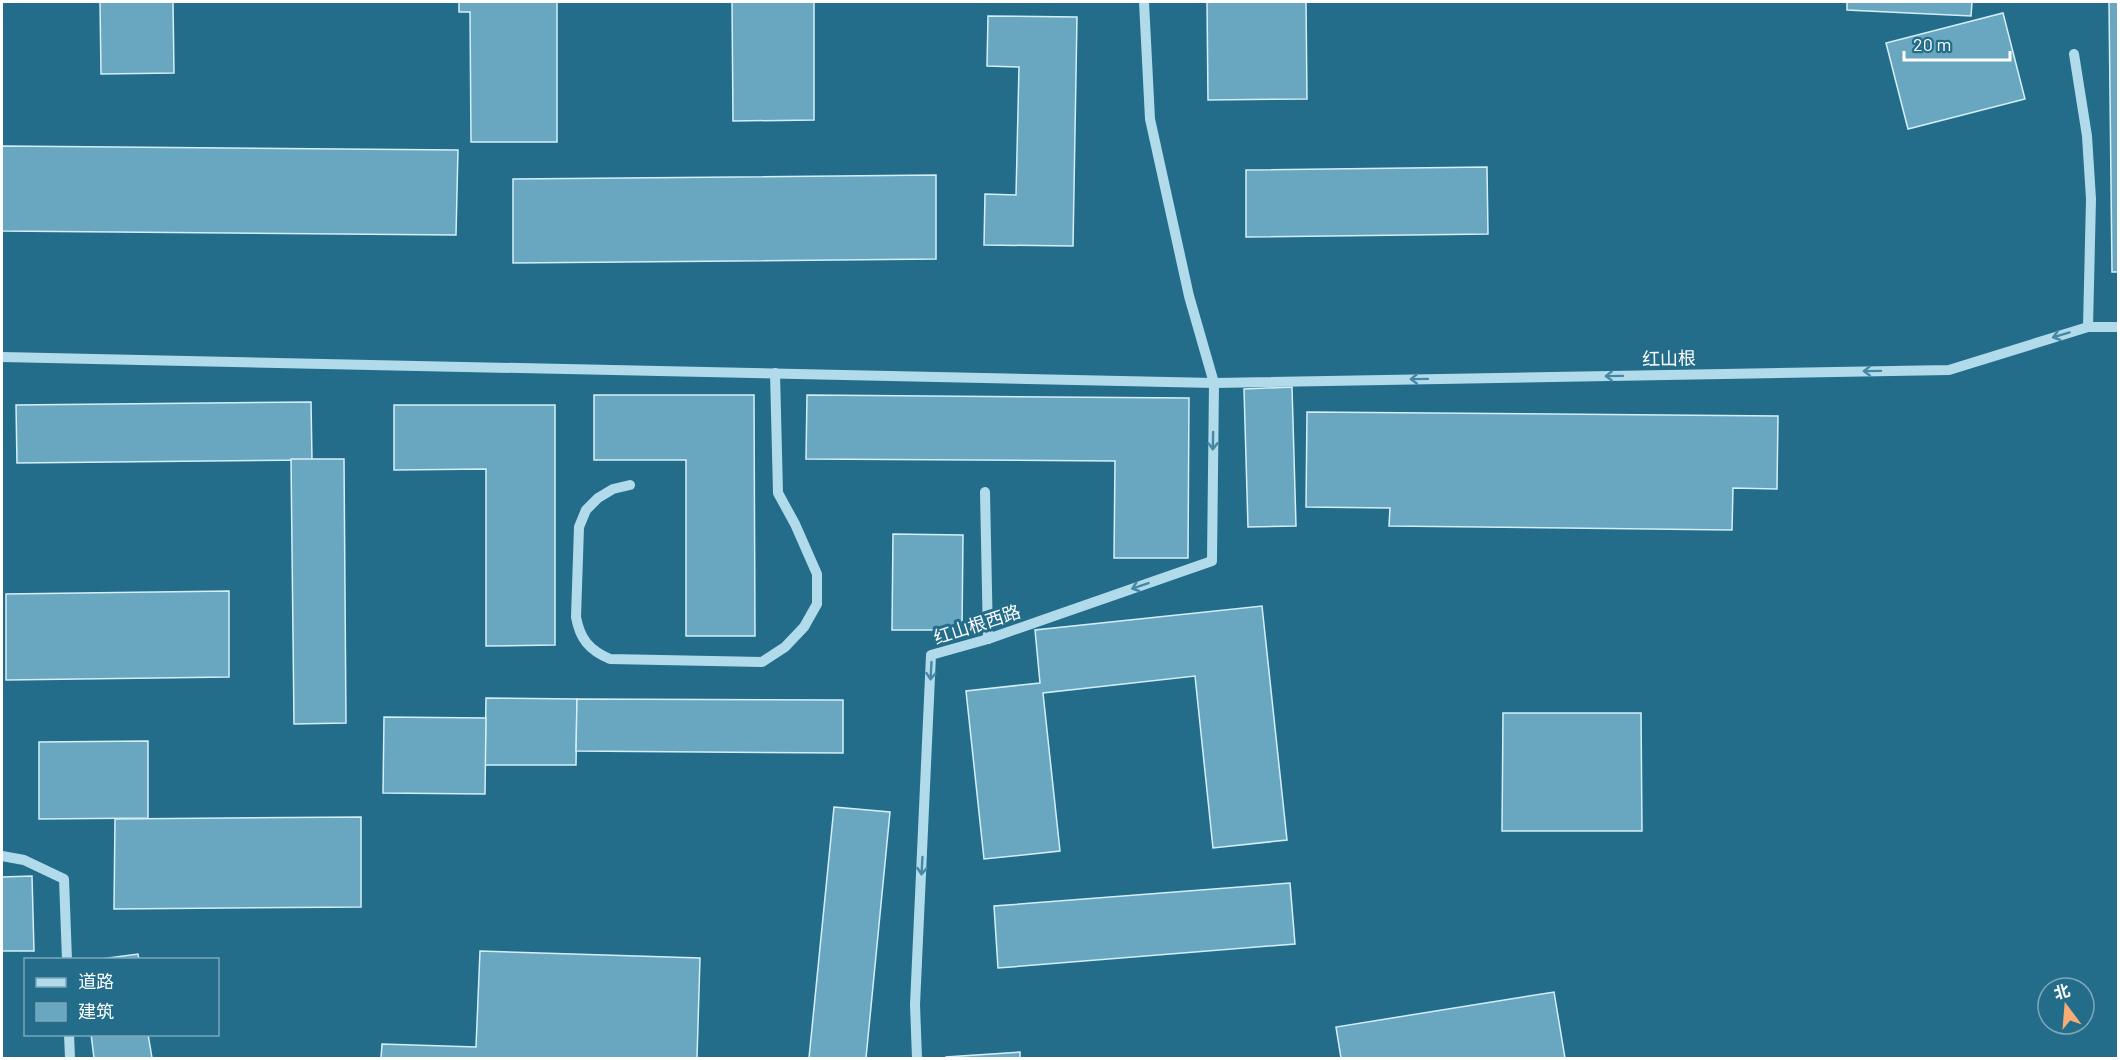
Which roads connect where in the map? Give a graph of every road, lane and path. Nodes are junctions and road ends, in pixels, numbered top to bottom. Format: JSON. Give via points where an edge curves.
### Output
{"nodes":[{"id":1,"x":1144,"y":2,"type":"edge"},
{"id":2,"x":2074,"y":54,"type":"dead end"},
{"id":3,"x":2088,"y":327,"type":"junction"},
{"id":4,"x":2118,"y":327,"type":"edge"},
{"id":5,"x":2,"y":357,"type":"edge"},
{"id":6,"x":775,"y":373,"type":"junction"},
{"id":7,"x":1214,"y":382,"type":"junction"},
{"id":8,"x":630,"y":485,"type":"dead end"},
{"id":9,"x":985,"y":492,"type":"dead end"},
{"id":10,"x":988,"y":639,"type":"junction"},
{"id":11,"x":2,"y":856,"type":"edge"},
{"id":12,"x":67,"y":958,"type":"edge"},
{"id":13,"x":69,"y":1036,"type":"edge"},
{"id":14,"x":70,"y":1059,"type":"edge"},
{"id":15,"x":917,"y":1059,"type":"edge"}],
"edges":[{"from":1,"to":7,"type":"street","via":[[1150,119],[1189,296]]},
{"from":2,"to":3,"type":"street","via":[[2087,136],[2091,199]]},
{"from":3,"to":4,"type":"street","name":"红山根"},
{"from":3,"to":7,"type":"street","name":"红山根","one_way":true,"via":[[1949,370]]},
{"from":5,"to":6,"type":"street","name":"红山根"},
{"from":6,"to":7,"type":"street","name":"红山根"},
{"from":6,"to":8,"type":"street","via":[[778,493],[817,573],[817,604],[804,627],[785,647],[762,662],[610,659],[586,644],[576,617],[579,527],[586,510],[598,498]]},
{"from":7,"to":10,"type":"street","name":"红山根西路","one_way":true,"via":[[1212,561]]},
{"from":9,"to":10,"type":"street"},
{"from":10,"to":15,"type":"street","name":"红山根西路","one_way":true,"via":[[932,654],[915,1005]]},
{"from":11,"to":12,"type":"street","via":[[24,860],[64,879]]},
{"from":13,"to":14,"type":"street"}]}
